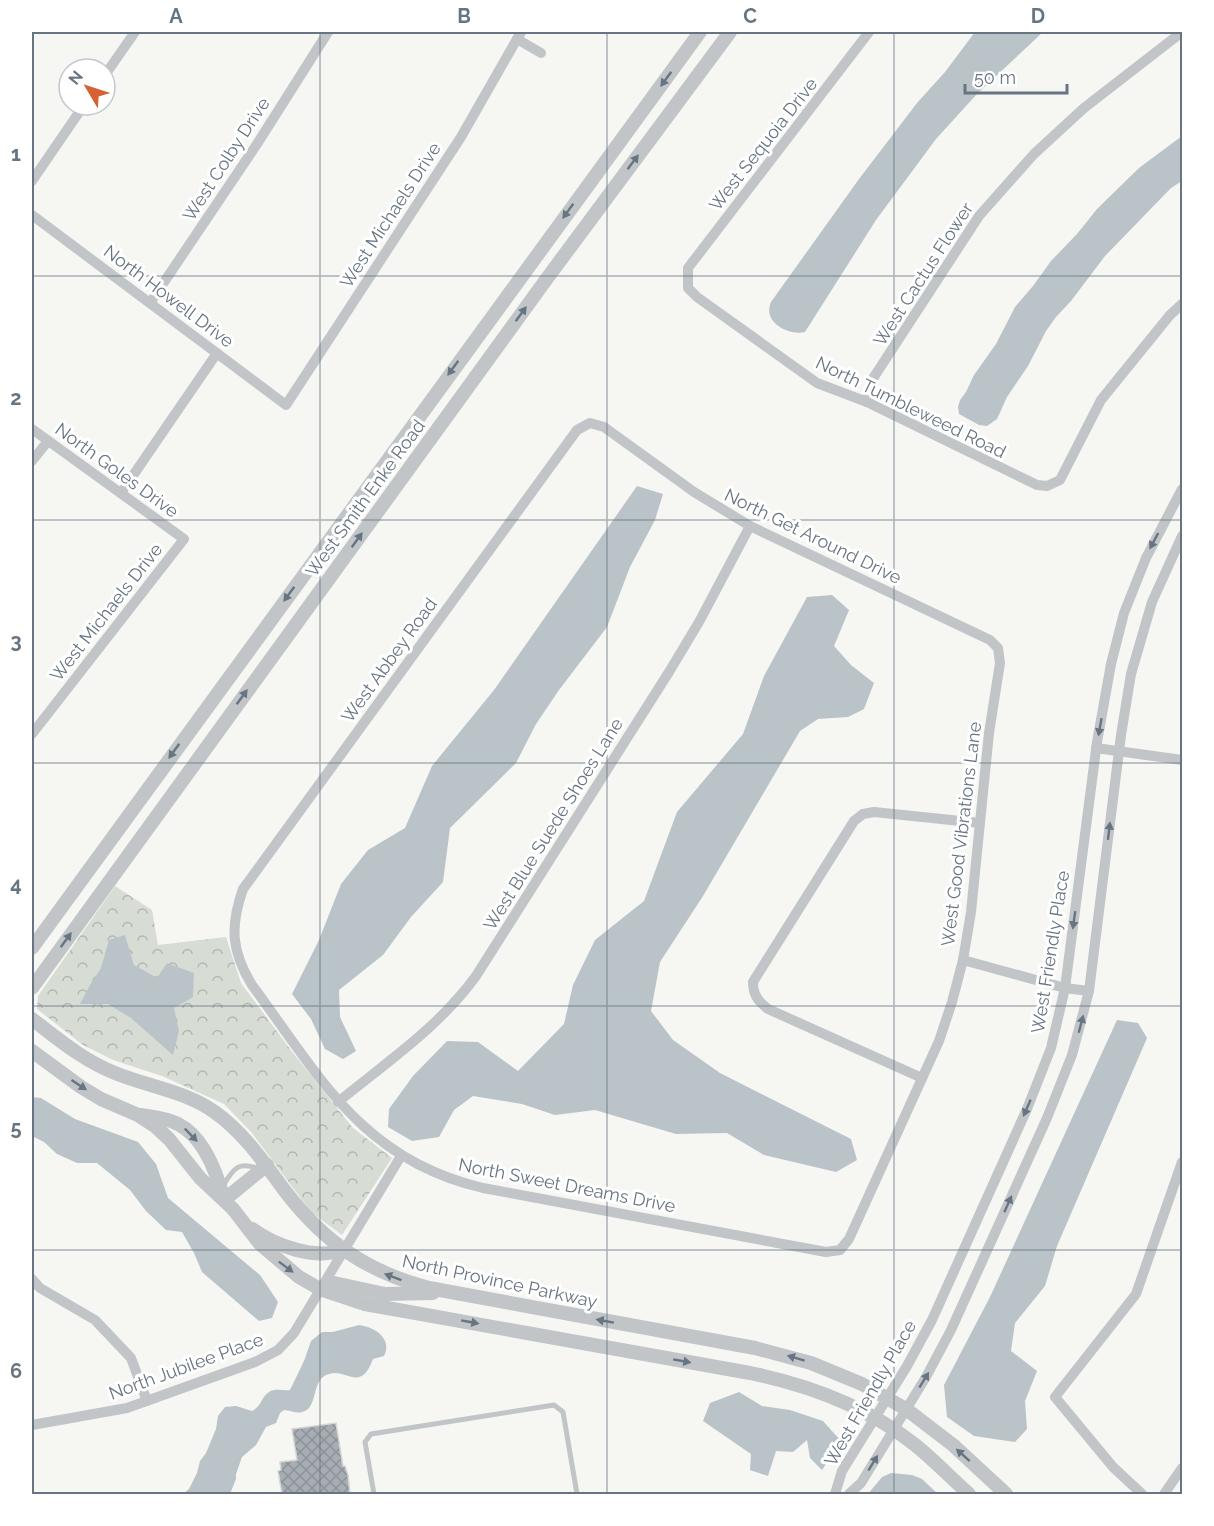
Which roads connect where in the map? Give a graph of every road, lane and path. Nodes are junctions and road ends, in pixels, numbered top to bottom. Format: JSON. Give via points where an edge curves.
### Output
{"nodes":[{"id":1,"x":133,"y":32,"type":"edge"},
{"id":2,"x":328,"y":32,"type":"edge"},
{"id":3,"x":700,"y":32,"type":"edge"},
{"id":4,"x":730,"y":32,"type":"edge"},
{"id":5,"x":869,"y":32,"type":"edge"},
{"id":6,"x":1182,"y":32,"type":"edge"},
{"id":7,"x":519,"y":35,"type":"edge"},
{"id":8,"x":541,"y":53,"type":"dead end"},
{"id":9,"x":117,"y":57,"type":"edge"},
{"id":10,"x":76,"y":117,"type":"edge"},
{"id":11,"x":32,"y":181,"type":"edge"},
{"id":12,"x":32,"y":215,"type":"edge"},
{"id":13,"x":688,"y":278,"type":"joint"},
{"id":14,"x":150,"y":303,"type":"junction"},
{"id":15,"x":1182,"y":304,"type":"edge"},
{"id":16,"x":217,"y":353,"type":"junction"},
{"id":17,"x":867,"y":402,"type":"junction"},
{"id":18,"x":286,"y":405,"type":"joint"},
{"id":19,"x":590,"y":423,"type":"joint"},
{"id":20,"x":32,"y":429,"type":"edge"},
{"id":21,"x":48,"y":441,"type":"junction"},
{"id":22,"x":32,"y":461,"type":"edge"},
{"id":23,"x":1182,"y":489,"type":"edge"},
{"id":24,"x":121,"y":493,"type":"junction"},
{"id":25,"x":750,"y":526,"type":"junction"},
{"id":26,"x":1182,"y":536,"type":"edge"},
{"id":27,"x":184,"y":539,"type":"joint"},
{"id":28,"x":998,"y":648,"type":"joint"},
{"id":29,"x":32,"y":734,"type":"edge"},
{"id":30,"x":1096,"y":748,"type":"junction"},
{"id":31,"x":1118,"y":752,"type":"junction"},
{"id":32,"x":1182,"y":760,"type":"edge"},
{"id":33,"x":980,"y":823,"type":"junction"},
{"id":34,"x":234,"y":927,"type":"joint"},
{"id":35,"x":32,"y":948,"type":"edge"},
{"id":36,"x":963,"y":960,"type":"junction"},
{"id":37,"x":32,"y":988,"type":"edge"},
{"id":38,"x":1065,"y":988,"type":"junction"},
{"id":39,"x":1089,"y":991,"type":"junction"},
{"id":40,"x":32,"y":1019,"type":"edge"},
{"id":41,"x":32,"y":1052,"type":"edge"},
{"id":42,"x":922,"y":1078,"type":"junction"},
{"id":43,"x":338,"y":1102,"type":"junction"},
{"id":44,"x":138,"y":1115,"type":"junction"},
{"id":45,"x":401,"y":1156,"type":"junction"},
{"id":46,"x":1182,"y":1162,"type":"edge"},
{"id":47,"x":264,"y":1167,"type":"junction"},
{"id":48,"x":223,"y":1195,"type":"junction"},
{"id":49,"x":243,"y":1222,"type":"junction"},
{"id":50,"x":343,"y":1250,"type":"junction"},
{"id":51,"x":840,"y":1250,"type":"joint"},
{"id":52,"x":32,"y":1279,"type":"edge"},
{"id":53,"x":320,"y":1289,"type":"junction"},
{"id":54,"x":450,"y":1292,"type":"junction"},
{"id":55,"x":888,"y":1398,"type":"junction"},
{"id":56,"x":147,"y":1401,"type":"junction"},
{"id":57,"x":906,"y":1409,"type":"junction"},
{"id":58,"x":875,"y":1418,"type":"junction"},
{"id":59,"x":32,"y":1425,"type":"edge"},
{"id":60,"x":893,"y":1430,"type":"junction"},
{"id":61,"x":1182,"y":1468,"type":"edge"},
{"id":62,"x":374,"y":1494,"type":"edge"},
{"id":63,"x":577,"y":1494,"type":"edge"},
{"id":64,"x":835,"y":1494,"type":"edge"},
{"id":65,"x":849,"y":1494,"type":"edge"},
{"id":66,"x":969,"y":1494,"type":"edge"},
{"id":67,"x":1006,"y":1494,"type":"edge"},
{"id":68,"x":1142,"y":1494,"type":"edge"},
{"id":69,"x":1164,"y":1494,"type":"edge"}],
"edges":[{"from":1,"to":9,"type":"street"},
{"from":2,"to":14,"type":"street","name":"West Colby Drive"},
{"from":3,"to":35,"type":"street","name":"West Smith Enke Road","one_way":true},
{"from":37,"to":4,"type":"street","name":"West Smith Enke Road","one_way":true},
{"from":5,"to":13,"type":"street","name":"West Sequoia Drive","via":[[688,267]]},
{"from":6,"to":17,"type":"street","name":"West Cactus Flower","via":[[1084,108],[1034,154],[979,216],[872,380]]},
{"from":7,"to":8,"type":"street","name":"West Michaels Drive"},
{"from":7,"to":18,"type":"street","name":"West Michaels Drive","via":[[461,137]]},
{"from":10,"to":11,"type":"street"},
{"from":12,"to":14,"type":"street","name":"North Howell Drive"},
{"from":13,"to":17,"type":"street","name":"North Tumbleweed Road","via":[[688,288],[697,297],[817,383]]},
{"from":14,"to":16,"type":"street","name":"North Howell Drive"},
{"from":15,"to":17,"type":"street","name":"North Tumbleweed Road","via":[[1101,400],[1060,480],[1047,486],[1037,486]]},
{"from":16,"to":18,"type":"street","name":"North Howell Drive"},
{"from":16,"to":24,"type":"street"},
{"from":19,"to":25,"type":"street","name":"North Get Around Drive","via":[[604,427],[694,492]]},
{"from":19,"to":34,"type":"street","name":"West Abbey Road","via":[[577,430],[254,873],[243,889]]},
{"from":20,"to":21,"type":"street","name":"North Goles Drive"},
{"from":21,"to":22,"type":"street"},
{"from":21,"to":24,"type":"street","name":"North Goles Drive"},
{"from":23,"to":30,"type":"street","name":"West Friendly Place","one_way":true,"via":[[1146,558],[1124,613]]},
{"from":24,"to":27,"type":"street","name":"North Goles Drive"},
{"from":25,"to":28,"type":"street","name":"North Get Around Drive","via":[[990,640]]},
{"from":25,"to":43,"type":"street","name":"West Blue Suede Shoes Lane","via":[[675,662],[459,1000]]},
{"from":26,"to":31,"type":"street","name":"West Friendly Place","via":[[1152,602],[1131,674]]},
{"from":27,"to":29,"type":"street","name":"West Michaels Drive"},
{"from":28,"to":33,"type":"street","name":"West Good Vibrations Lane","via":[[1000,663]]},
{"from":30,"to":31,"type":"street"},
{"from":30,"to":38,"type":"street","name":"West Friendly Place","one_way":true},
{"from":31,"to":32,"type":"street"},
{"from":39,"to":31,"type":"street","name":"West Friendly Place","one_way":true},
{"from":33,"to":36,"type":"street","name":"West Good Vibrations Lane"},
{"from":33,"to":42,"type":"street","via":[[863,814],[854,821],[753,982],[753,993],[768,1008]]},
{"from":34,"to":43,"type":"street","name":"North Sweet Dreams Drive","via":[[241,968]]},
{"from":36,"to":38,"type":"street"},
{"from":36,"to":42,"type":"street","name":"West Good Vibrations Lane","via":[[952,1002]]},
{"from":38,"to":39,"type":"street"},
{"from":38,"to":55,"type":"street","name":"West Friendly Place","one_way":true,"via":[[1051,1048],[1027,1109],[932,1320]]},
{"from":57,"to":39,"type":"street","name":"West Friendly Place","one_way":true,"via":[[951,1330],[1047,1118],[1072,1055]]},
{"from":40,"to":47,"type":"street","name":"North Province Parkway","via":[[96,1065],[131,1080],[176,1092],[215,1112],[245,1139]]},
{"from":41,"to":44,"type":"street","one_way":true,"via":[[101,1099]]},
{"from":42,"to":51,"type":"street","name":"West Good Vibrations Lane","via":[[849,1239]]},
{"from":43,"to":45,"type":"street","name":"North Sweet Dreams Drive","via":[[381,1143]]},
{"from":44,"to":48,"type":"street","via":[[168,1139],[200,1179]]},
{"from":44,"to":48,"type":"street","one_way":true,"via":[[171,1121],[193,1136],[209,1158]]},
{"from":45,"to":50,"type":"street","name":"North Jubilee Place"},
{"from":45,"to":51,"type":"street","name":"North Sweet Dreams Drive","via":[[456,1182],[483,1188],[826,1252]]},
{"from":46,"to":68,"type":"street","via":[[1136,1294],[1055,1397],[1113,1467]]},
{"from":47,"to":48,"type":"street"},
{"from":47,"to":50,"type":"street","name":"North Province Parkway","via":[[298,1208]]},
{"from":48,"to":49,"type":"street"},
{"from":49,"to":50,"type":"street","via":[[259,1234],[291,1247],[323,1254]]},
{"from":49,"to":53,"type":"street","one_way":true,"via":[[277,1260]]},
{"from":50,"to":53,"type":"street","name":"North Jubilee Place"},
{"from":54,"to":50,"type":"street","name":"North Province Parkway","one_way":true,"via":[[385,1274]]},
{"from":52,"to":56,"type":"street","via":[[40,1288],[95,1320],[131,1358]]},
{"from":53,"to":54,"type":"street","via":[[334,1283],[385,1294]]},
{"from":53,"to":56,"type":"street","name":"North Jubilee Place","via":[[294,1333],[278,1350]]},
{"from":53,"to":58,"type":"street","one_way":true,"via":[[364,1304],[776,1378],[828,1395]]},
{"from":55,"to":54,"type":"street","name":"North Province Parkway","one_way":true,"via":[[836,1372],[784,1354]]},
{"from":55,"to":57,"type":"street","name":"North Province Parkway"},
{"from":55,"to":58,"type":"street","name":"West Friendly Place"},
{"from":56,"to":59,"type":"street","name":"North Jubilee Place"},
{"from":57,"to":60,"type":"street","name":"West Friendly Place"},
{"from":67,"to":57,"type":"street","name":"North Province Parkway","one_way":true,"via":[[953,1445]]},
{"from":58,"to":60,"type":"street"},
{"from":58,"to":64,"type":"street","name":"West Friendly Place","via":[[842,1471]]},
{"from":65,"to":60,"type":"street","name":"West Friendly Place","one_way":true,"via":[[861,1483]]},
{"from":60,"to":66,"type":"street"},
{"from":61,"to":69,"type":"street"},
{"from":62,"to":63,"type":"lane","via":[[365,1442],[371,1434],[554,1405],[563,1412]]}]}
